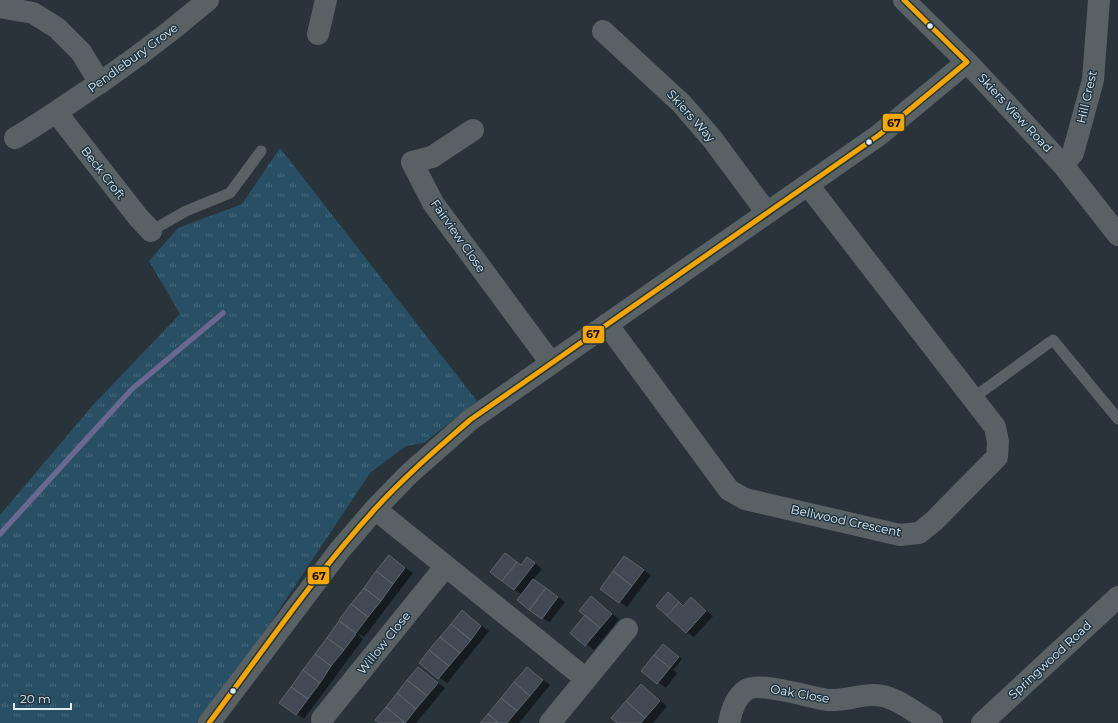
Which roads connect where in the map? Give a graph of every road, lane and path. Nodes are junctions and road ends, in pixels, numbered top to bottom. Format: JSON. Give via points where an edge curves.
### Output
{"nodes":[{"id":1,"x":208,"y":0,"type":"edge"},
{"id":2,"x":326,"y":0,"type":"edge"},
{"id":3,"x":904,"y":0,"type":"edge"},
{"id":4,"x":1100,"y":0,"type":"edge"},
{"id":5,"x":0,"y":6,"type":"edge"},
{"id":6,"x":603,"y":31,"type":"dead end"},
{"id":7,"x":318,"y":34,"type":"dead end"},
{"id":8,"x":967,"y":62,"type":"junction"},
{"id":9,"x":100,"y":83,"type":"junction"},
{"id":10,"x":56,"y":112,"type":"junction"},
{"id":11,"x":473,"y":130,"type":"dead end"},
{"id":12,"x":15,"y":138,"type":"dead end"},
{"id":13,"x":261,"y":151,"type":"dead end"},
{"id":14,"x":1063,"y":165,"type":"junction"},
{"id":15,"x":808,"y":184,"type":"junction"},
{"id":16,"x":767,"y":212,"type":"junction"},
{"id":17,"x":152,"y":231,"type":"joint"},
{"id":18,"x":1118,"y":235,"type":"edge"},
{"id":19,"x":607,"y":324,"type":"junction"},
{"id":20,"x":551,"y":363,"type":"junction"},
{"id":21,"x":973,"y":398,"type":"junction"},
{"id":22,"x":1118,"y":419,"type":"edge"},
{"id":23,"x":375,"y":509,"type":"junction"},
{"id":24,"x":445,"y":567,"type":"junction"},
{"id":25,"x":1118,"y":597,"type":"edge"},
{"id":26,"x":626,"y":629,"type":"dead end"},
{"id":27,"x":586,"y":679,"type":"junction"},
{"id":28,"x":322,"y":719,"type":"dead end"},
{"id":29,"x":209,"y":723,"type":"edge"},
{"id":30,"x":550,"y":723,"type":"edge"},
{"id":31,"x":729,"y":723,"type":"edge"},
{"id":32,"x":932,"y":723,"type":"edge"},
{"id":33,"x":982,"y":723,"type":"edge"}],
"edges":[{"from":1,"to":9,"type":"street","name":"Pendlebury Grove","via":[[180,25]]},
{"from":2,"to":7,"type":"street"},
{"from":3,"to":8,"type":"street","name":"Skiers View Road"},
{"from":4,"to":14,"type":"street","name":"Hill Crest","via":[[1093,80],[1073,153]]},
{"from":5,"to":9,"type":"street","via":[[33,13],[58,28],[81,52]]},
{"from":6,"to":16,"type":"street","name":"Skiers Way","via":[[682,104],[713,140]]},
{"from":8,"to":14,"type":"street","name":"Skiers View Road"},
{"from":8,"to":15,"type":"street","via":[[878,135]]},
{"from":9,"to":10,"type":"street","name":"Pendlebury Grove"},
{"from":10,"to":12,"type":"street","name":"Pendlebury Grove"},
{"from":10,"to":17,"type":"street","name":"Beck Croft","via":[[138,217]]},
{"from":11,"to":20,"type":"street","name":"Fairview Close","via":[[432,157],[412,162],[433,203]]},
{"from":13,"to":17,"type":"lane","via":[[230,193],[186,210]]},
{"from":14,"to":18,"type":"street","name":"Skiers View Road"},
{"from":15,"to":16,"type":"street"},
{"from":15,"to":21,"type":"street","name":"Bellwood Crescent"},
{"from":16,"to":19,"type":"street"},
{"from":19,"to":20,"type":"street"},
{"from":19,"to":21,"type":"street","name":"Bellwood Crescent","via":[[729,490],[745,499],[900,535],[919,533],[934,521],[997,457],[995,427]]},
{"from":20,"to":23,"type":"street","via":[[470,420],[409,474]]},
{"from":21,"to":22,"type":"lane","via":[[1053,340]]},
{"from":23,"to":24,"type":"street"},
{"from":23,"to":29,"type":"street","via":[[339,551]]},
{"from":24,"to":27,"type":"street"},
{"from":24,"to":28,"type":"street","name":"Willow Close"},
{"from":25,"to":33,"type":"street","name":"Springwood Road"},
{"from":26,"to":27,"type":"street"},
{"from":27,"to":30,"type":"street"},
{"from":31,"to":32,"type":"street","name":"Oak Close","via":[[739,698],[746,690],[759,688],[839,701],[865,696],[884,696]]}]}
